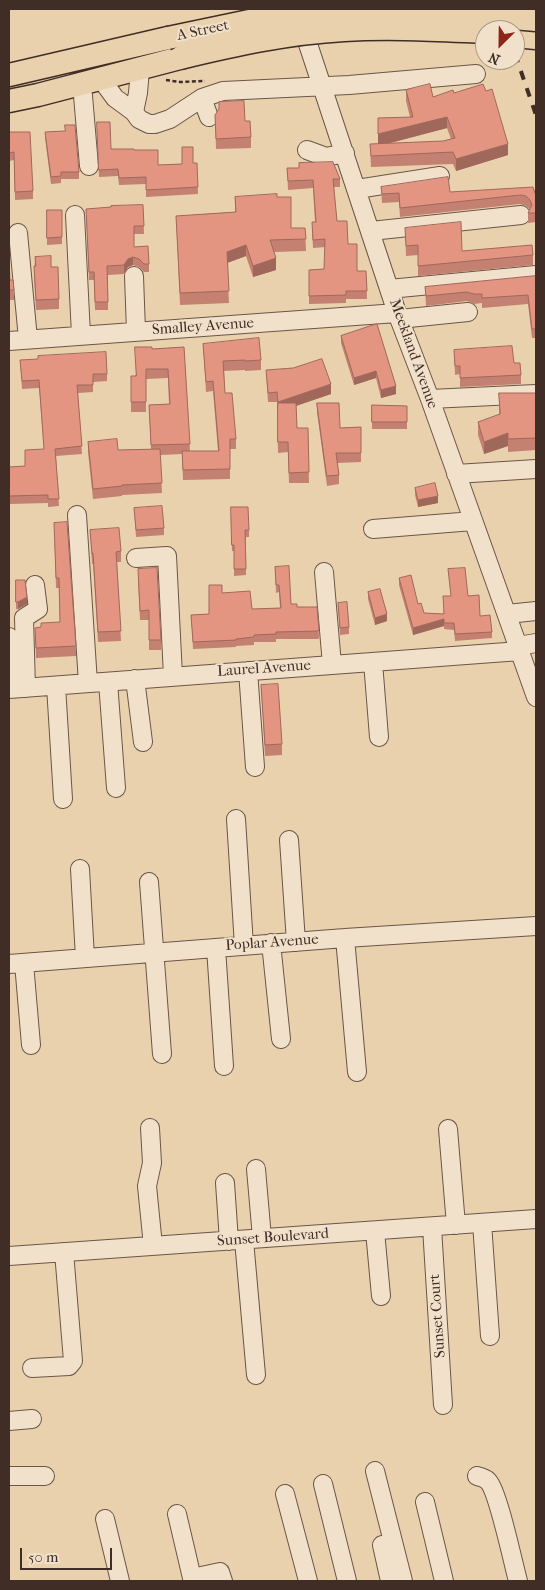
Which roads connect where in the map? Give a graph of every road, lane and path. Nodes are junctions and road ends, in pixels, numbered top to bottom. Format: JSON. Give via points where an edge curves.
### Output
{"nodes":[{"id":1,"x":296,"y":9,"type":"edge"},
{"id":2,"x":475,"y":22,"type":"edge"},
{"id":3,"x":475,"y":25,"type":"edge"},
{"id":4,"x":140,"y":69,"type":"junction"},
{"id":5,"x":476,"y":74,"type":"dead end"},
{"id":6,"x":9,"y":75,"type":"edge"},
{"id":7,"x":165,"y":80,"type":"dead end"},
{"id":8,"x":91,"y":82,"type":"junction"},
{"id":9,"x":323,"y":86,"type":"junction"},
{"id":10,"x":223,"y":91,"type":"junction"},
{"id":11,"x":202,"y":98,"type":"junction"},
{"id":12,"x":9,"y":101,"type":"edge"},
{"id":13,"x":134,"y":112,"type":"junction"},
{"id":14,"x":208,"y":117,"type":"dead end"},
{"id":15,"x":307,"y":150,"type":"dead end"},
{"id":16,"x":345,"y":153,"type":"junction"},
{"id":17,"x":89,"y":166,"type":"dead end"},
{"id":18,"x":440,"y":176,"type":"edge"},
{"id":19,"x":357,"y":189,"type":"junction"},
{"id":20,"x":76,"y":215,"type":"dead end"},
{"id":21,"x":521,"y":215,"type":"dead end"},
{"id":22,"x":371,"y":231,"type":"junction"},
{"id":23,"x":18,"y":233,"type":"dead end"},
{"id":24,"x":536,"y":275,"type":"edge"},
{"id":25,"x":134,"y":276,"type":"dead end"},
{"id":26,"x":389,"y":289,"type":"junction"},
{"id":27,"x":468,"y":312,"type":"dead end"},
{"id":28,"x":398,"y":316,"type":"junction"},
{"id":29,"x":136,"y":331,"type":"junction"},
{"id":30,"x":81,"y":335,"type":"junction"},
{"id":31,"x":28,"y":339,"type":"junction"},
{"id":32,"x":9,"y":341,"type":"edge"},
{"id":33,"x":536,"y":394,"type":"edge"},
{"id":34,"x":430,"y":399,"type":"junction"},
{"id":35,"x":536,"y":469,"type":"edge"},
{"id":36,"x":456,"y":474,"type":"junction"},
{"id":37,"x":77,"y":515,"type":"dead end"},
{"id":38,"x":473,"y":521,"type":"junction"},
{"id":39,"x":373,"y":529,"type":"dead end"},
{"id":40,"x":136,"y":558,"type":"dead end"},
{"id":41,"x":324,"y":572,"type":"dead end"},
{"id":42,"x":35,"y":585,"type":"dead end"},
{"id":43,"x":536,"y":611,"type":"edge"},
{"id":44,"x":507,"y":614,"type":"junction"},
{"id":45,"x":9,"y":637,"type":"edge"},
{"id":46,"x":536,"y":643,"type":"edge"},
{"id":47,"x":519,"y":648,"type":"junction"},
{"id":48,"x":373,"y":662,"type":"junction"},
{"id":49,"x":332,"y":664,"type":"junction"},
{"id":50,"x":248,"y":671,"type":"junction"},
{"id":51,"x":173,"y":676,"type":"junction"},
{"id":52,"x":533,"y":676,"type":"edge"},
{"id":53,"x":135,"y":679,"type":"junction"},
{"id":54,"x":88,"y":682,"type":"junction"},
{"id":55,"x":108,"y":682,"type":"junction"},
{"id":56,"x":56,"y":686,"type":"junction"},
{"id":57,"x":16,"y":688,"type":"edge"},
{"id":58,"x":536,"y":697,"type":"edge"},
{"id":59,"x":379,"y":737,"type":"dead end"},
{"id":60,"x":143,"y":742,"type":"dead end"},
{"id":61,"x":255,"y":767,"type":"dead end"},
{"id":62,"x":116,"y":788,"type":"dead end"},
{"id":63,"x":63,"y":799,"type":"dead end"},
{"id":64,"x":236,"y":819,"type":"dead end"},
{"id":65,"x":289,"y":840,"type":"dead end"},
{"id":66,"x":80,"y":870,"type":"dead end"},
{"id":67,"x":148,"y":882,"type":"dead end"},
{"id":68,"x":536,"y":926,"type":"edge"},
{"id":69,"x":345,"y":938,"type":"junction"},
{"id":70,"x":296,"y":942,"type":"junction"},
{"id":71,"x":272,"y":944,"type":"junction"},
{"id":72,"x":244,"y":946,"type":"junction"},
{"id":73,"x":216,"y":948,"type":"junction"},
{"id":74,"x":153,"y":953,"type":"junction"},
{"id":75,"x":85,"y":958,"type":"junction"},
{"id":76,"x":17,"y":963,"type":"edge"},
{"id":77,"x":281,"y":1039,"type":"dead end"},
{"id":78,"x":31,"y":1045,"type":"dead end"},
{"id":79,"x":162,"y":1054,"type":"dead end"},
{"id":80,"x":224,"y":1066,"type":"dead end"},
{"id":81,"x":356,"y":1072,"type":"dead end"},
{"id":82,"x":150,"y":1128,"type":"dead end"},
{"id":83,"x":448,"y":1129,"type":"dead end"},
{"id":84,"x":256,"y":1169,"type":"dead end"},
{"id":85,"x":225,"y":1184,"type":"dead end"},
{"id":86,"x":536,"y":1219,"type":"edge"},
{"id":87,"x":482,"y":1223,"type":"junction"},
{"id":88,"x":456,"y":1225,"type":"junction"},
{"id":89,"x":432,"y":1227,"type":"junction"},
{"id":90,"x":376,"y":1231,"type":"junction"},
{"id":91,"x":262,"y":1238,"type":"junction"},
{"id":92,"x":237,"y":1240,"type":"junction"},
{"id":93,"x":153,"y":1246,"type":"junction"},
{"id":94,"x":64,"y":1252,"type":"junction"},
{"id":95,"x":9,"y":1256,"type":"edge"},
{"id":96,"x":382,"y":1296,"type":"dead end"},
{"id":97,"x":490,"y":1336,"type":"dead end"},
{"id":98,"x":32,"y":1368,"type":"dead end"},
{"id":99,"x":256,"y":1375,"type":"dead end"},
{"id":100,"x":443,"y":1405,"type":"dead end"},
{"id":101,"x":32,"y":1419,"type":"dead end"},
{"id":102,"x":9,"y":1421,"type":"edge"},
{"id":103,"x":375,"y":1471,"type":"dead end"},
{"id":104,"x":9,"y":1476,"type":"edge"},
{"id":105,"x":44,"y":1476,"type":"dead end"},
{"id":106,"x":477,"y":1476,"type":"dead end"},
{"id":107,"x":323,"y":1484,"type":"dead end"},
{"id":108,"x":286,"y":1494,"type":"dead end"},
{"id":109,"x":425,"y":1502,"type":"dead end"},
{"id":110,"x":177,"y":1514,"type":"dead end"},
{"id":111,"x":105,"y":1519,"type":"dead end"},
{"id":112,"x":376,"y":1522,"type":"dead end"},
{"id":113,"x":120,"y":1581,"type":"edge"},
{"id":114,"x":223,"y":1581,"type":"edge"},
{"id":115,"x":308,"y":1581,"type":"edge"},
{"id":116,"x":347,"y":1581,"type":"edge"},
{"id":117,"x":390,"y":1581,"type":"edge"},
{"id":118,"x":403,"y":1581,"type":"edge"},
{"id":119,"x":444,"y":1581,"type":"edge"},
{"id":120,"x":518,"y":1581,"type":"edge"}],
"edges":[{"from":1,"to":9,"type":"street","name":"Meekland Avenue"},
{"from":2,"to":6,"type":"main road","name":"A Street","bridge":true,"via":[[413,12],[336,10],[254,20]]},
{"from":3,"to":4,"type":"main road","name":"A Street","bridge":true,"via":[[344,30],[255,40]]},
{"from":4,"to":8,"type":"main road","name":"A Street"},
{"from":4,"to":13,"type":"street"},
{"from":5,"to":9,"type":"street"},
{"from":7,"to":10,"type":"path","via":[[210,81]]},
{"from":8,"to":12,"type":"main road","name":"A Street"},
{"from":8,"to":13,"type":"street"},
{"from":8,"to":17,"type":"street"},
{"from":9,"to":10,"type":"street"},
{"from":9,"to":16,"type":"street","name":"Meekland Avenue"},
{"from":10,"to":11,"type":"street"},
{"from":11,"to":13,"type":"street","via":[[170,119],[155,124],[140,119]]},
{"from":11,"to":14,"type":"street"},
{"from":15,"to":16,"type":"street","via":[[326,157]]},
{"from":16,"to":19,"type":"street","name":"Meekland Avenue"},
{"from":18,"to":19,"type":"street"},
{"from":19,"to":22,"type":"street","name":"Meekland Avenue"},
{"from":20,"to":30,"type":"street"},
{"from":21,"to":22,"type":"street"},
{"from":22,"to":26,"type":"street","name":"Meekland Avenue"},
{"from":23,"to":31,"type":"street"},
{"from":24,"to":26,"type":"street"},
{"from":25,"to":29,"type":"street"},
{"from":26,"to":28,"type":"street","name":"Meekland Avenue"},
{"from":27,"to":28,"type":"street","name":"Smalley Avenue"},
{"from":28,"to":29,"type":"street","name":"Smalley Avenue"},
{"from":28,"to":34,"type":"street","name":"Meekland Avenue"},
{"from":29,"to":30,"type":"street","name":"Smalley Avenue"},
{"from":30,"to":31,"type":"street","name":"Smalley Avenue"},
{"from":31,"to":32,"type":"street","name":"Smalley Avenue"},
{"from":33,"to":34,"type":"street"},
{"from":34,"to":36,"type":"street","name":"Meekland Avenue"},
{"from":35,"to":36,"type":"street"},
{"from":36,"to":38,"type":"street","name":"Meekland Avenue"},
{"from":37,"to":54,"type":"street"},
{"from":38,"to":39,"type":"street"},
{"from":38,"to":44,"type":"street","name":"Meekland Avenue"},
{"from":40,"to":51,"type":"street","via":[[167,556]]},
{"from":41,"to":49,"type":"street"},
{"from":42,"to":57,"type":"street","via":[[38,609],[24,618]]},
{"from":43,"to":44,"type":"street"},
{"from":44,"to":47,"type":"street","name":"Meekland Avenue"},
{"from":45,"to":57,"type":"street"},
{"from":46,"to":47,"type":"street","name":"Laurel Avenue"},
{"from":47,"to":48,"type":"street","name":"Laurel Avenue"},
{"from":47,"to":52,"type":"street","name":"Meekland Avenue"},
{"from":48,"to":49,"type":"street","name":"Laurel Avenue"},
{"from":48,"to":59,"type":"street"},
{"from":49,"to":50,"type":"street","name":"Laurel Avenue"},
{"from":50,"to":51,"type":"street","name":"Laurel Avenue"},
{"from":50,"to":61,"type":"street"},
{"from":51,"to":53,"type":"street","name":"Laurel Avenue"},
{"from":52,"to":58,"type":"street","name":"Meekland Avenue"},
{"from":53,"to":55,"type":"street","name":"Laurel Avenue"},
{"from":53,"to":60,"type":"street"},
{"from":54,"to":55,"type":"street","name":"Laurel Avenue"},
{"from":54,"to":56,"type":"street","name":"Laurel Avenue"},
{"from":55,"to":62,"type":"street"},
{"from":56,"to":57,"type":"street","name":"Laurel Avenue"},
{"from":56,"to":63,"type":"street"},
{"from":64,"to":72,"type":"street"},
{"from":65,"to":70,"type":"street"},
{"from":66,"to":75,"type":"street"},
{"from":67,"to":74,"type":"street"},
{"from":68,"to":69,"type":"street","name":"Poplar Avenue"},
{"from":69,"to":70,"type":"street","name":"Poplar Avenue"},
{"from":69,"to":81,"type":"street"},
{"from":70,"to":71,"type":"street","name":"Poplar Avenue"},
{"from":71,"to":72,"type":"street","name":"Poplar Avenue"},
{"from":71,"to":77,"type":"street"},
{"from":72,"to":73,"type":"street","name":"Poplar Avenue"},
{"from":73,"to":74,"type":"street","name":"Poplar Avenue"},
{"from":73,"to":80,"type":"street"},
{"from":74,"to":75,"type":"street","name":"Poplar Avenue"},
{"from":74,"to":79,"type":"street"},
{"from":75,"to":76,"type":"street","name":"Poplar Avenue"},
{"from":76,"to":78,"type":"street"},
{"from":82,"to":93,"type":"street","via":[[152,1163],[146,1186]]},
{"from":83,"to":88,"type":"street"},
{"from":84,"to":91,"type":"street"},
{"from":85,"to":92,"type":"street"},
{"from":86,"to":87,"type":"street","name":"Sunset Boulevard"},
{"from":87,"to":88,"type":"street","name":"Sunset Boulevard"},
{"from":87,"to":97,"type":"street"},
{"from":88,"to":89,"type":"street","name":"Sunset Boulevard"},
{"from":89,"to":90,"type":"street","name":"Sunset Boulevard"},
{"from":89,"to":100,"type":"street","name":"Sunset Court"},
{"from":90,"to":91,"type":"street","name":"Sunset Boulevard"},
{"from":90,"to":96,"type":"street"},
{"from":91,"to":92,"type":"street","name":"Sunset Boulevard"},
{"from":92,"to":93,"type":"street","name":"Sunset Boulevard"},
{"from":92,"to":99,"type":"street"},
{"from":93,"to":94,"type":"street","name":"Sunset Boulevard"},
{"from":94,"to":95,"type":"street","name":"Sunset Boulevard"},
{"from":94,"to":98,"type":"street","via":[[73,1361],[69,1366]]},
{"from":101,"to":102,"type":"street"},
{"from":103,"to":118,"type":"street"},
{"from":104,"to":105,"type":"street"},
{"from":106,"to":120,"type":"street","via":[[489,1482],[494,1493]]},
{"from":107,"to":116,"type":"street"},
{"from":108,"to":115,"type":"street"},
{"from":109,"to":119,"type":"street"},
{"from":110,"to":114,"type":"street","via":[[192,1578],[220,1572]]},
{"from":111,"to":113,"type":"street"},
{"from":112,"to":117,"type":"street"}]}
